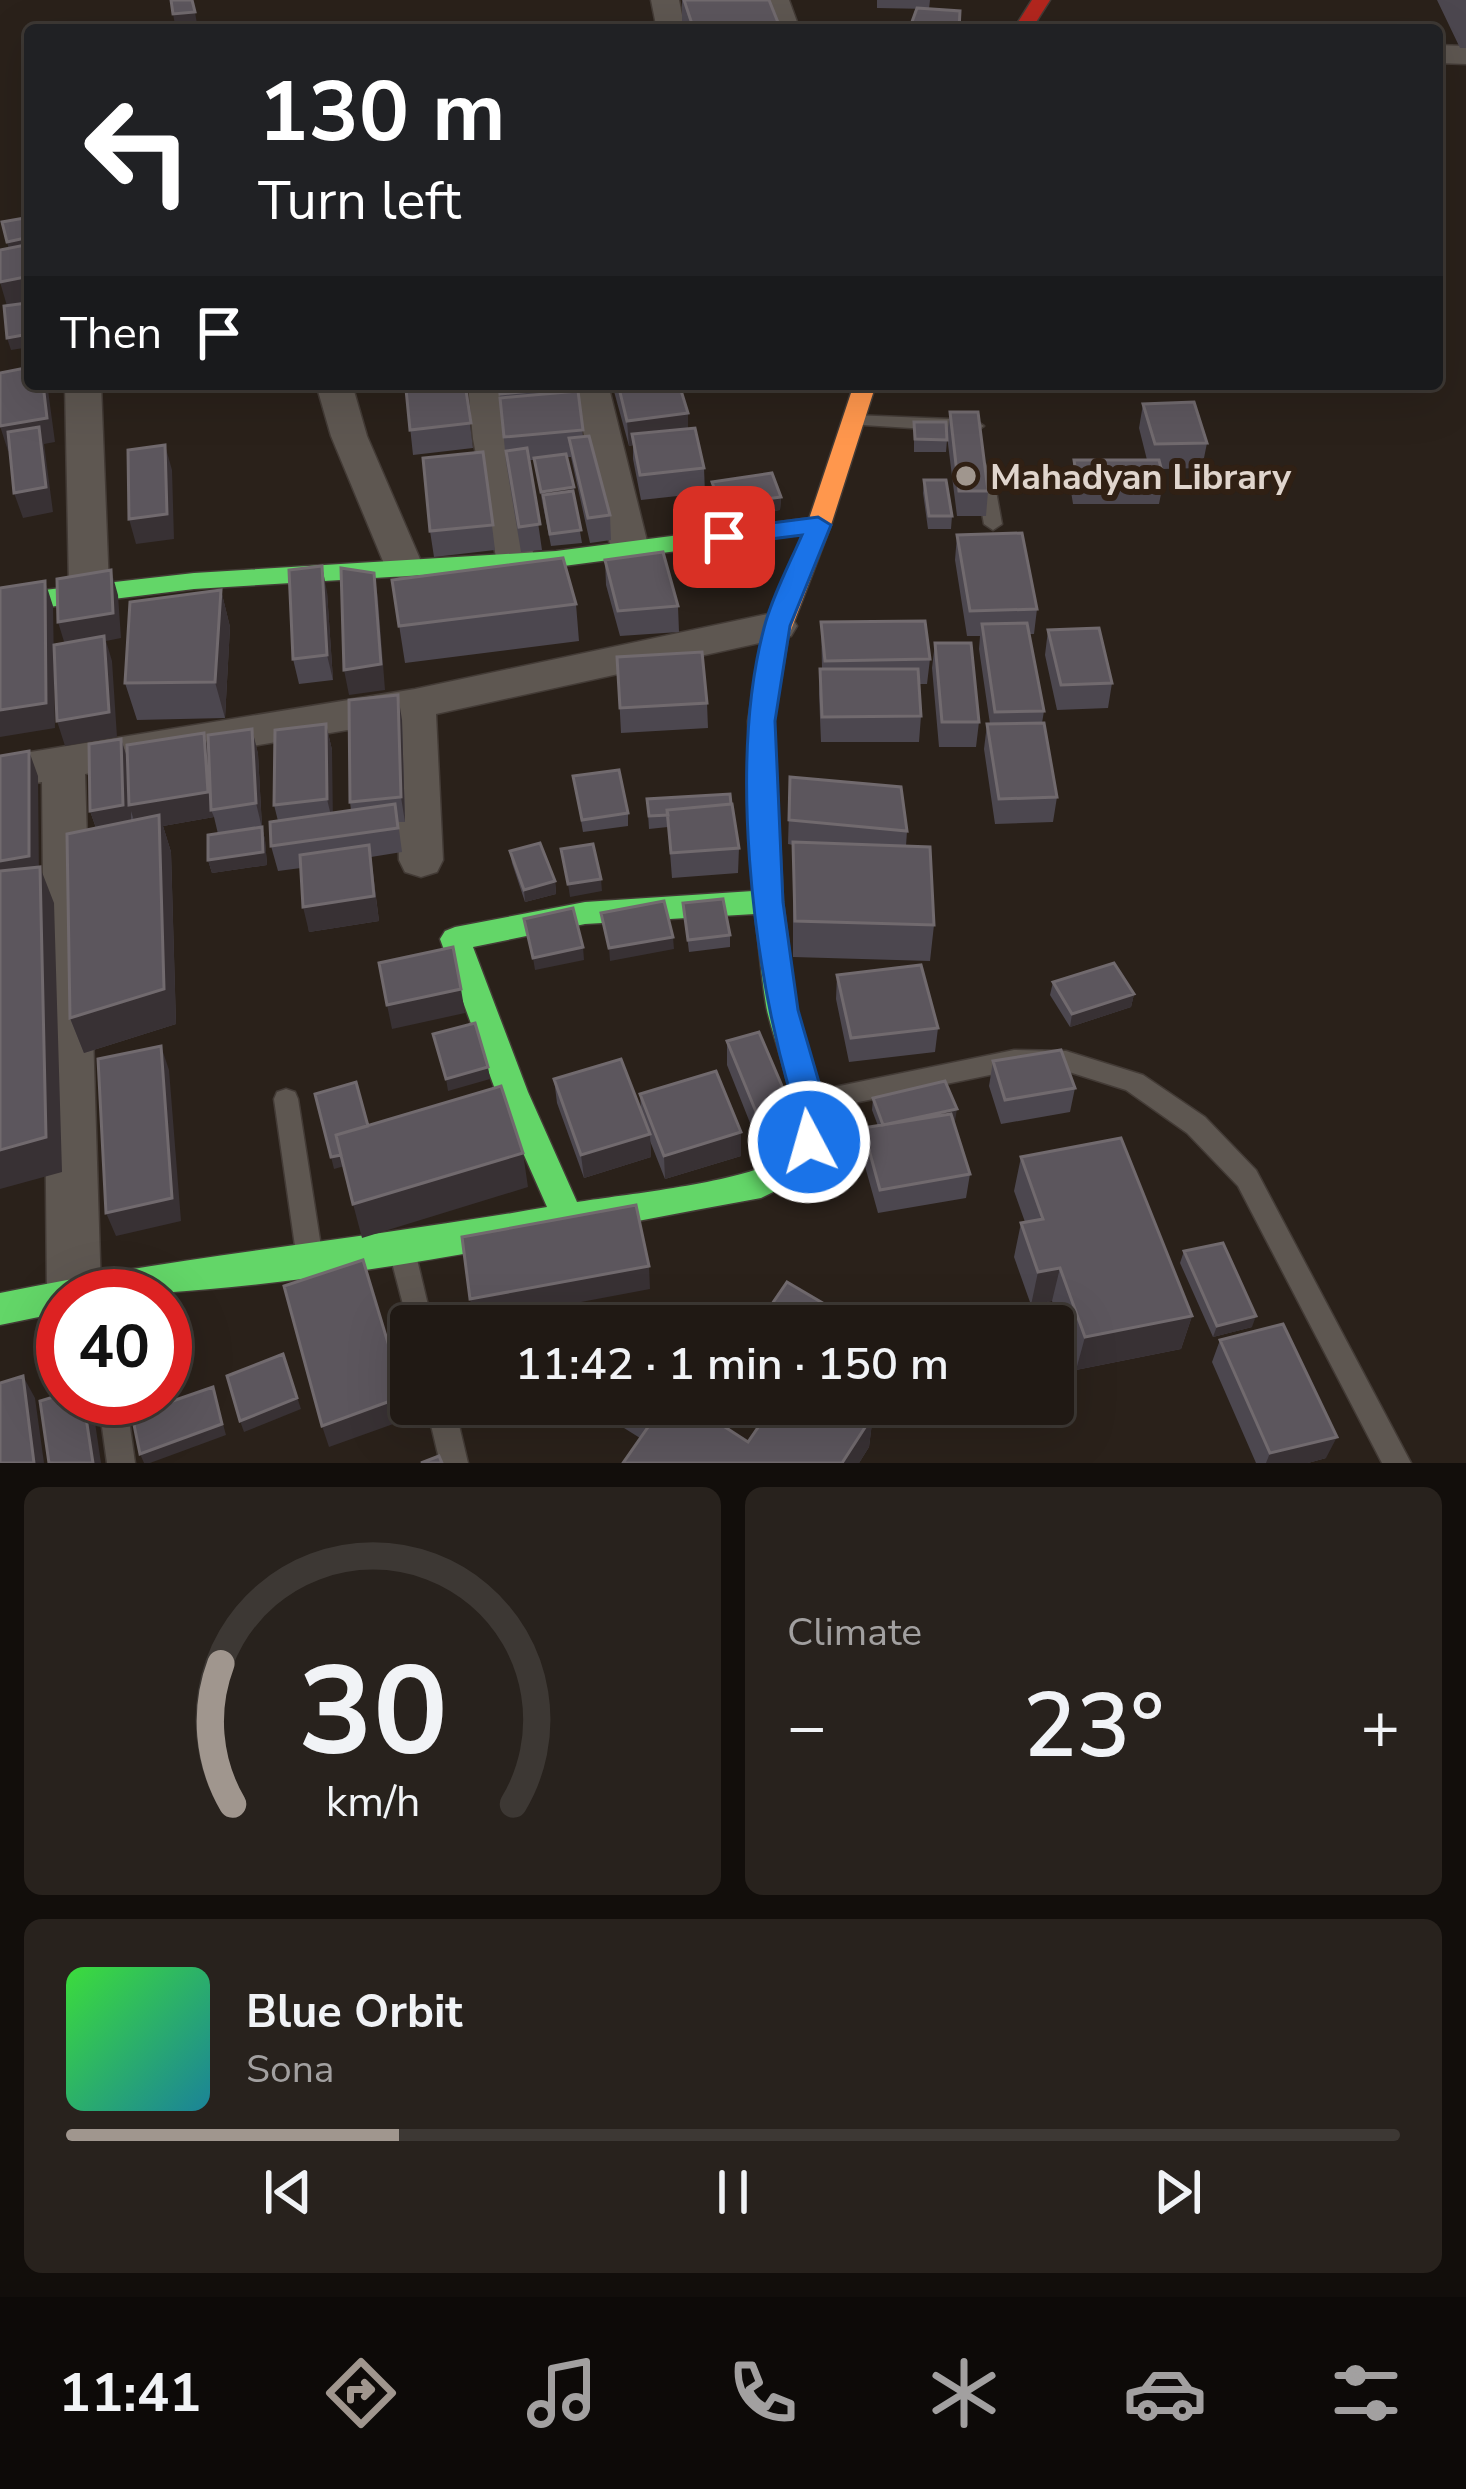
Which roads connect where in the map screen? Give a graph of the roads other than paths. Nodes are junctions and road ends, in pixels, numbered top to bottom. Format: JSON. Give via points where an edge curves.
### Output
{"nodes":[{"id":1,"x":83,"y":390,"type":"edge"},
{"id":2,"x":336,"y":390,"type":"edge"},
{"id":3,"x":486,"y":390,"type":"edge"},
{"id":4,"x":591,"y":390,"type":"edge"},
{"id":5,"x":863,"y":390,"type":"edge"},
{"id":6,"x":853,"y":420,"type":"junction"},
{"id":7,"x":993,"y":524,"type":"dead end"},
{"id":8,"x":818,"y":525,"type":"junction"},
{"id":9,"x":630,"y":549,"type":"junction"},
{"id":10,"x":517,"y":562,"type":"junction"},
{"id":11,"x":404,"y":566,"type":"junction"},
{"id":12,"x":89,"y":588,"type":"junction"},
{"id":13,"x":0,"y":604,"type":"edge"},
{"id":14,"x":777,"y":626,"type":"junction"},
{"id":15,"x":415,"y":704,"type":"junction"},
{"id":16,"x":63,"y":763,"type":"junction"},
{"id":17,"x":0,"y":773,"type":"edge"},
{"id":18,"x":422,"y":860,"type":"dead end"},
{"id":19,"x":768,"y":902,"type":"junction"},
{"id":20,"x":286,"y":1099,"type":"dead end"},
{"id":21,"x":808,"y":1103,"type":"junction"},
{"id":22,"x":568,"y":1218,"type":"junction"},
{"id":23,"x":401,"y":1248,"type":"junction"},
{"id":24,"x":310,"y":1259,"type":"junction"},
{"id":25,"x":88,"y":1269,"type":"edge"},
{"id":26,"x":192,"y":1277,"type":"edge"},
{"id":27,"x":36,"y":1302,"type":"edge"},
{"id":28,"x":416,"y":1305,"type":"edge"},
{"id":29,"x":0,"y":1309,"type":"edge"},
{"id":30,"x":116,"y":1425,"type":"edge"},
{"id":31,"x":445,"y":1425,"type":"edge"},
{"id":32,"x":121,"y":1463,"type":"edge"},
{"id":33,"x":454,"y":1463,"type":"edge"},
{"id":34,"x":1397,"y":1463,"type":"edge"}],
"edges":[{"from":1,"to":12,"type":"street"},
{"from":2,"to":11,"type":"street"},
{"from":3,"to":10,"type":"street"},
{"from":4,"to":9,"type":"street"},
{"from":5,"to":6,"type":"street"},
{"from":6,"to":7,"type":"lane","via":[[975,423]]},
{"from":6,"to":8,"type":"street"},
{"from":8,"to":9,"type":"street"},
{"from":8,"to":14,"type":"street"},
{"from":9,"to":10,"type":"street"},
{"from":10,"to":11,"type":"street"},
{"from":11,"to":12,"type":"street"},
{"from":12,"to":13,"type":"street"},
{"from":14,"to":15,"type":"street"},
{"from":14,"to":19,"type":"street","via":[[761,721]]},
{"from":15,"to":16,"type":"street"},
{"from":15,"to":18,"type":"street"},
{"from":16,"to":17,"type":"street"},
{"from":16,"to":25,"type":"street"},
{"from":19,"to":21,"type":"street","via":[[782,1010]]},
{"from":19,"to":22,"type":"street","via":[[585,913],[455,939]]},
{"from":20,"to":24,"type":"lane"},
{"from":21,"to":22,"type":"street","via":[[809,1142],[794,1166],[761,1184]]},
{"from":21,"to":34,"type":"lane","via":[[1015,1060],[1066,1060],[1134,1082],[1196,1125],[1247,1178]]},
{"from":22,"to":23,"type":"street"},
{"from":23,"to":24,"type":"street"},
{"from":23,"to":28,"type":"lane"},
{"from":24,"to":26,"type":"street"},
{"from":27,"to":29,"type":"street"},
{"from":30,"to":32,"type":"lane"},
{"from":31,"to":33,"type":"lane"}]}
